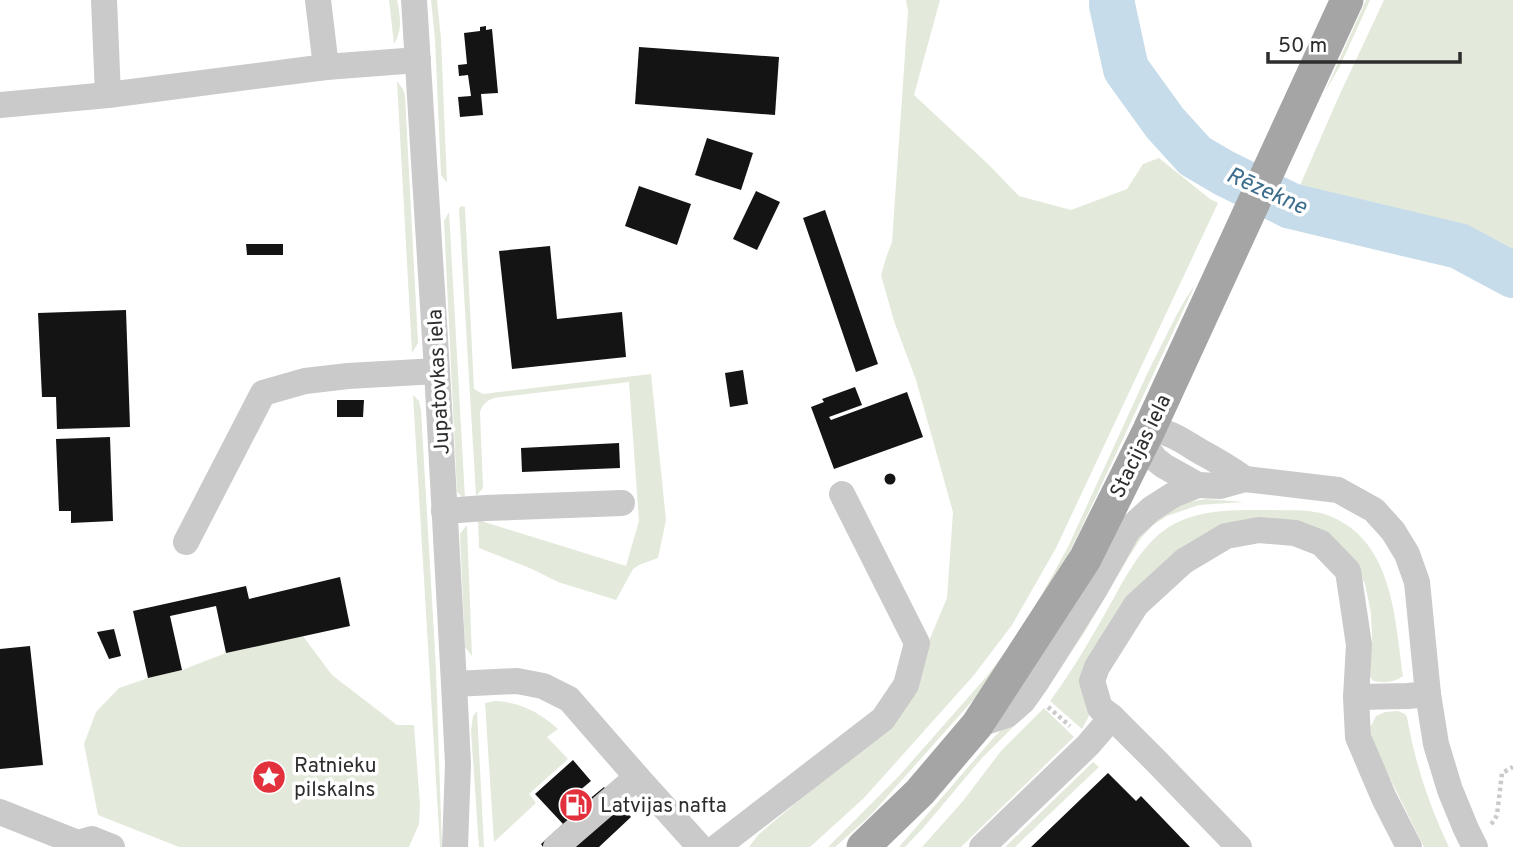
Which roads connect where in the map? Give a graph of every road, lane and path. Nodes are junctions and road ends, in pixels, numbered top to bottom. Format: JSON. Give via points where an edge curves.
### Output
{"nodes":[{"id":1,"x":104,"y":0,"type":"edge"},
{"id":2,"x":318,"y":0,"type":"edge"},
{"id":3,"x":414,"y":0,"type":"edge"},
{"id":4,"x":1347,"y":0,"type":"edge"},
{"id":5,"x":418,"y":60,"type":"junction"},
{"id":6,"x":326,"y":67,"type":"junction"},
{"id":7,"x":108,"y":95,"type":"junction"},
{"id":8,"x":0,"y":105,"type":"edge"},
{"id":9,"x":437,"y":370,"type":"junction"},
{"id":10,"x":1170,"y":384,"type":"junction"},
{"id":11,"x":1146,"y":436,"type":"junction"},
{"id":12,"x":1189,"y":444,"type":"junction"},
{"id":13,"x":1245,"y":479,"type":"junction"},
{"id":14,"x":1198,"y":485,"type":"junction"},
{"id":15,"x":842,"y":494,"type":"dead end"},
{"id":16,"x":622,"y":503,"type":"dead end"},
{"id":17,"x":444,"y":511,"type":"junction"},
{"id":18,"x":186,"y":542,"type":"dead end"},
{"id":19,"x":454,"y":684,"type":"junction"},
{"id":20,"x":1428,"y":694,"type":"junction"},
{"id":21,"x":1356,"y":697,"type":"junction"},
{"id":22,"x":1053,"y":710,"type":"dead end"},
{"id":23,"x":1112,"y":717,"type":"junction"},
{"id":24,"x":977,"y":725,"type":"junction"},
{"id":25,"x":1076,"y":732,"type":"dead end"},
{"id":26,"x":458,"y":764,"type":"junction"},
{"id":27,"x":1513,"y":768,"type":"edge"},
{"id":28,"x":637,"y":777,"type":"junction"},
{"id":29,"x":0,"y":812,"type":"edge"},
{"id":30,"x":1490,"y":825,"type":"dead end"},
{"id":31,"x":76,"y":845,"type":"edge"},
{"id":32,"x":112,"y":847,"type":"edge"},
{"id":33,"x":455,"y":847,"type":"edge"},
{"id":34,"x":472,"y":847,"type":"edge"},
{"id":35,"x":556,"y":847,"type":"edge"},
{"id":36,"x":700,"y":847,"type":"edge"},
{"id":37,"x":718,"y":847,"type":"edge"},
{"id":38,"x":863,"y":847,"type":"edge"},
{"id":39,"x":982,"y":847,"type":"edge"},
{"id":40,"x":1239,"y":847,"type":"edge"},
{"id":41,"x":1409,"y":847,"type":"edge"},
{"id":42,"x":1475,"y":847,"type":"edge"}],
"edges":[{"from":1,"to":7,"type":"street"},
{"from":2,"to":6,"type":"street"},
{"from":3,"to":5,"type":"street","name":"Jupatovkas iela"},
{"from":4,"to":10,"type":"main road","name":"Stacijas iela"},
{"from":5,"to":6,"type":"street"},
{"from":5,"to":9,"type":"street","name":"Jupatovkas iela"},
{"from":6,"to":7,"type":"street"},
{"from":7,"to":8,"type":"street"},
{"from":9,"to":17,"type":"street","name":"Jupatovkas iela"},
{"from":9,"to":18,"type":"street","via":[[305,381],[263,393]]},
{"from":10,"to":11,"type":"main road","name":"Stacijas iela"},
{"from":10,"to":12,"type":"street","via":[[1179,426]]},
{"from":11,"to":12,"type":"street","via":[[1160,430]]},
{"from":11,"to":14,"type":"street","via":[[1155,459]]},
{"from":11,"to":24,"type":"main road","name":"Stacijas iela","via":[[1085,559]]},
{"from":12,"to":13,"type":"street"},
{"from":13,"to":14,"type":"street","via":[[1220,486]]},
{"from":13,"to":20,"type":"street","via":[[1338,490],[1374,510],[1393,531],[1416,582]]},
{"from":14,"to":24,"type":"street","via":[[1151,509],[1128,530],[1023,701],[1007,715]]},
{"from":15,"to":37,"type":"street","via":[[917,643],[906,685],[883,719]]},
{"from":16,"to":17,"type":"street"},
{"from":17,"to":19,"type":"street","name":"Jupatovkas iela"},
{"from":19,"to":26,"type":"street","name":"Jupatovkas iela"},
{"from":19,"to":28,"type":"street","via":[[517,681],[543,686],[569,699]]},
{"from":20,"to":21,"type":"street"},
{"from":20,"to":42,"type":"street","via":[[1439,755]]},
{"from":21,"to":23,"type":"street","via":[[1359,645],[1348,571],[1321,543],[1295,533],[1259,530],[1226,536],[1184,561],[1136,605],[1092,681],[1100,708]]},
{"from":21,"to":41,"type":"street","via":[[1358,737]]},
{"from":22,"to":25,"type":"path"},
{"from":23,"to":39,"type":"street"},
{"from":23,"to":40,"type":"street"},
{"from":24,"to":38,"type":"main road","name":"Stacijas iela","via":[[920,792]]},
{"from":26,"to":33,"type":"street","name":"Jupatovkas iela"},
{"from":26,"to":34,"type":"street","name":"Jupatovkas iela","via":[[466,790]]},
{"from":27,"to":30,"type":"path","via":[[1502,773],[1497,815]]},
{"from":28,"to":35,"type":"street"},
{"from":28,"to":36,"type":"street"},
{"from":29,"to":31,"type":"street"},
{"from":31,"to":32,"type":"street","via":[[92,839]]}]}
